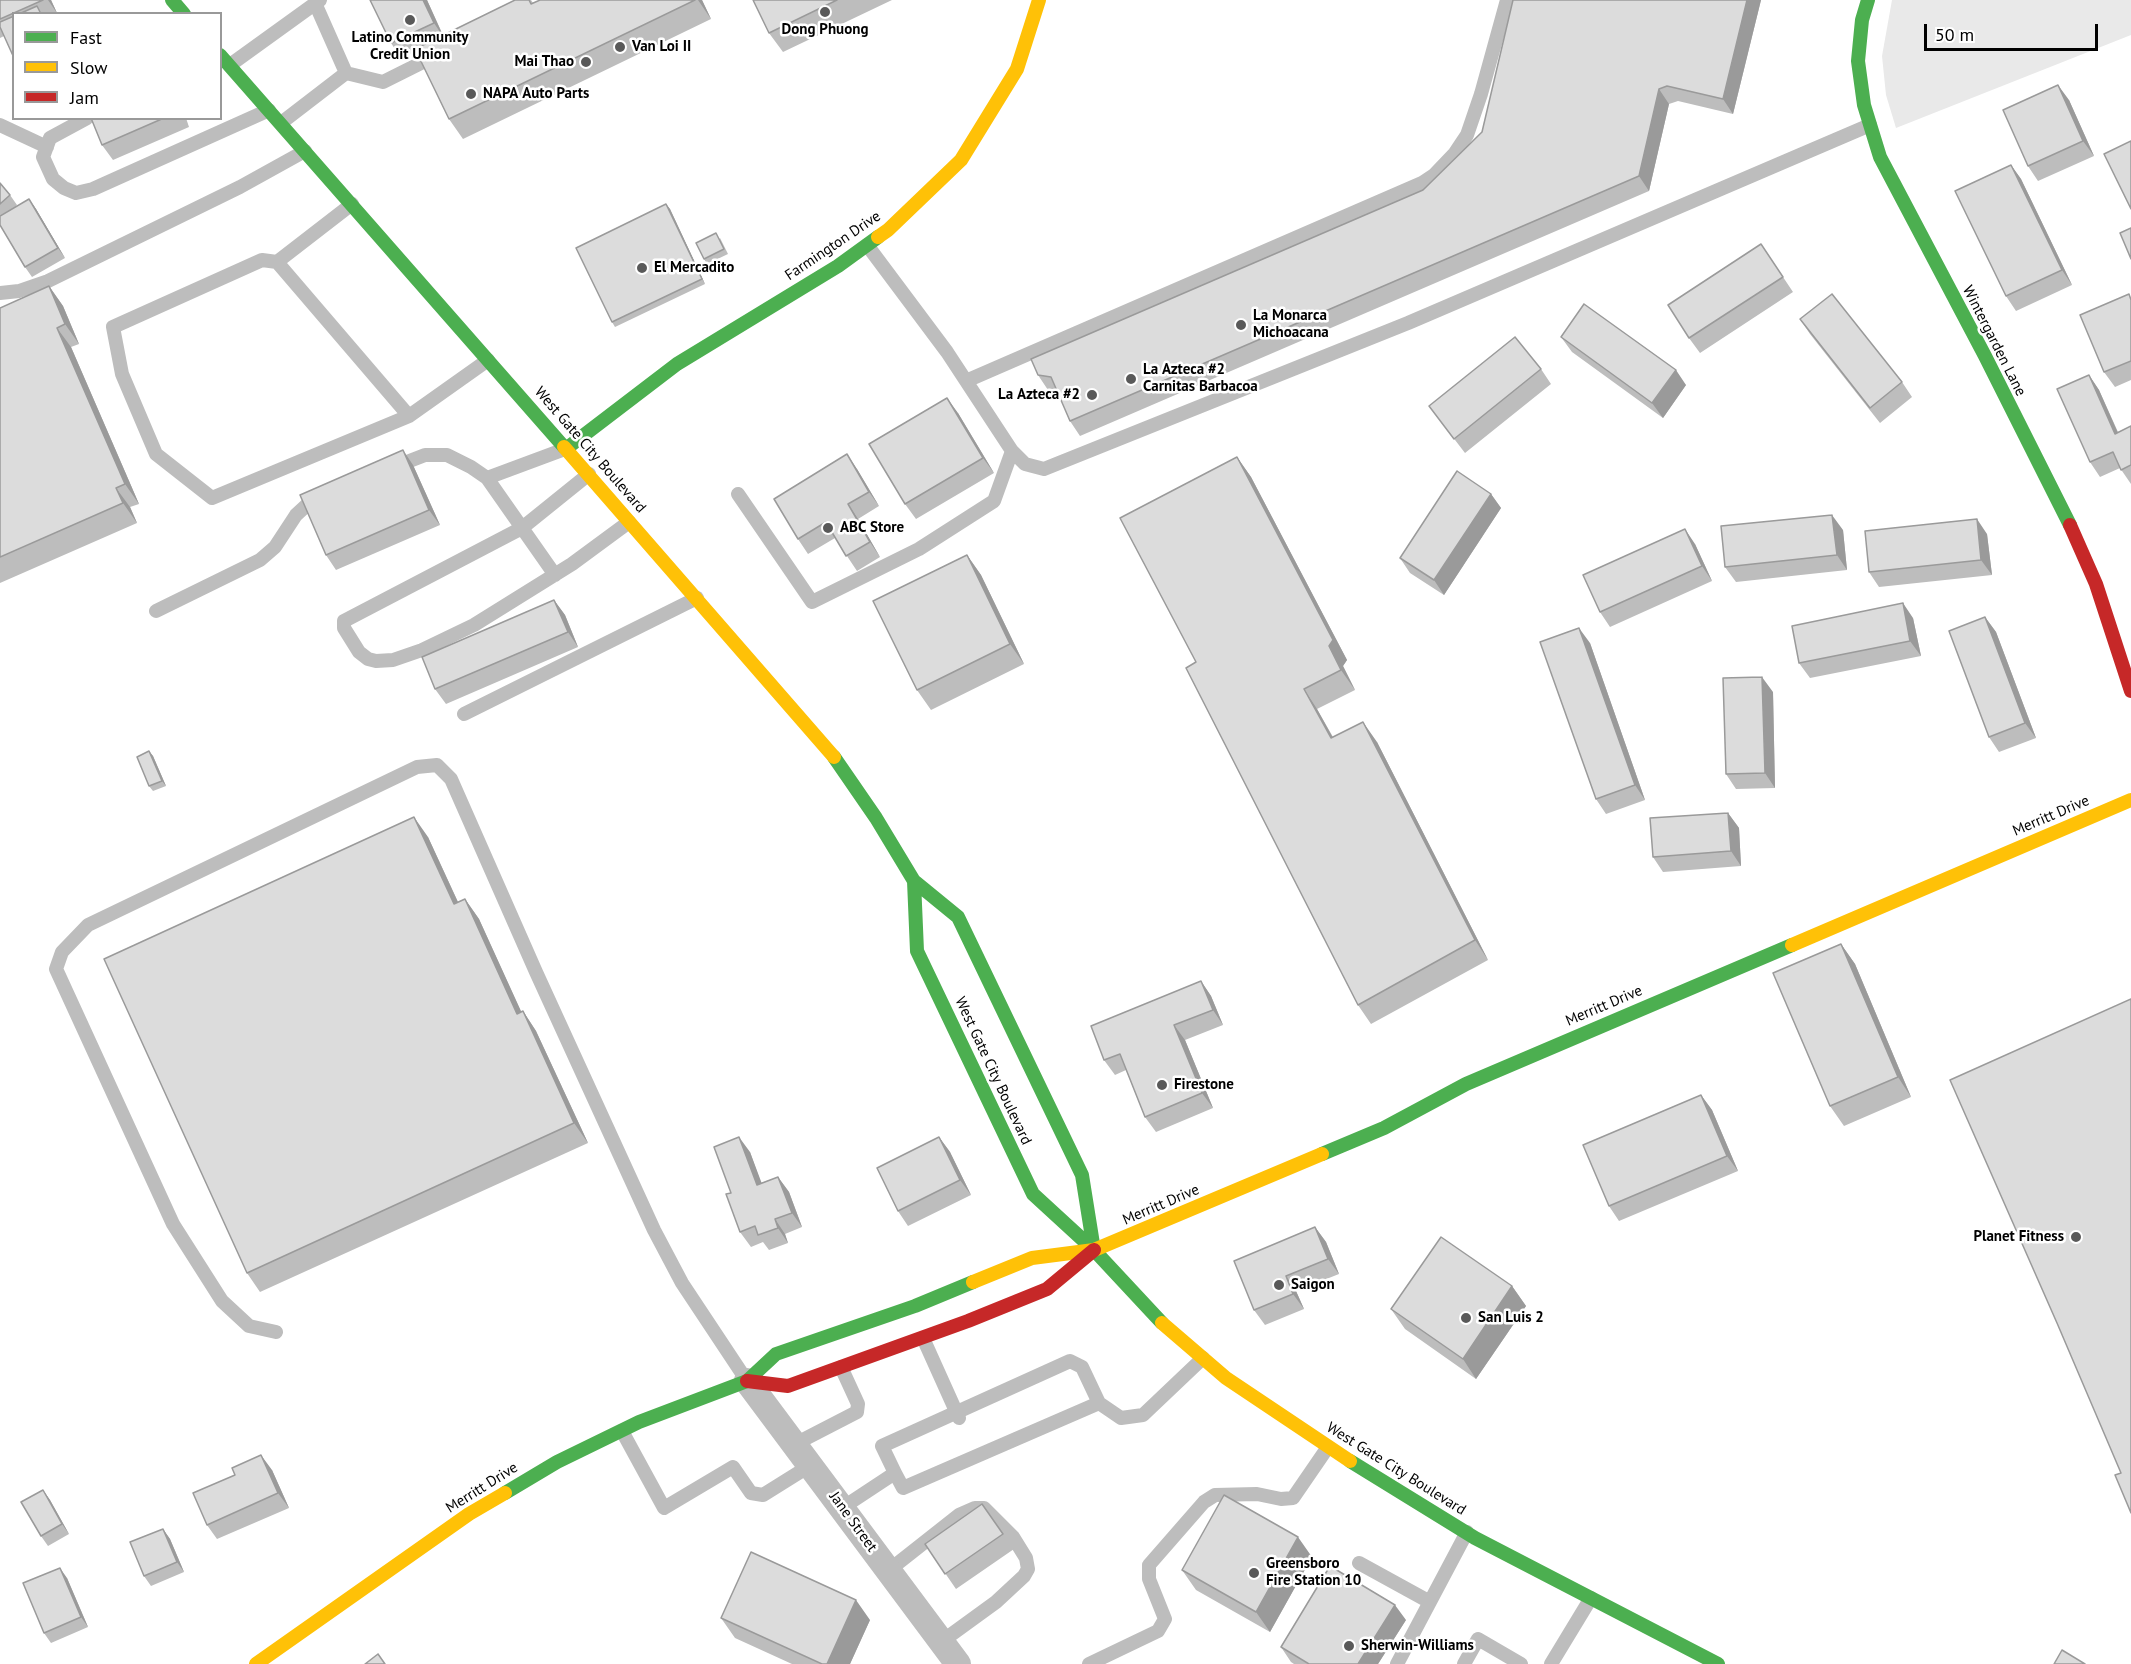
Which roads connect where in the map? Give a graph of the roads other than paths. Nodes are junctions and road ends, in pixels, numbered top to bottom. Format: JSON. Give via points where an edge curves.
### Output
{"nodes":[{"id":1,"x":172,"y":0,"type":"edge"},
{"id":2,"x":1039,"y":0,"type":"edge"},
{"id":3,"x":1507,"y":0,"type":"edge"},
{"id":4,"x":1868,"y":0,"type":"edge"},
{"id":5,"x":318,"y":1,"type":"edge"},
{"id":6,"x":182,"y":12,"type":"edge"},
{"id":7,"x":454,"y":47,"type":"edge"},
{"id":8,"x":223,"y":59,"type":"edge"},
{"id":9,"x":346,"y":73,"type":"junction"},
{"id":10,"x":269,"y":110,"type":"junction"},
{"id":11,"x":83,"y":120,"type":"edge"},
{"id":12,"x":281,"y":123,"type":"junction"},
{"id":13,"x":0,"y":125,"type":"edge"},
{"id":14,"x":1870,"y":125,"type":"junction"},
{"id":15,"x":47,"y":147,"type":"junction"},
{"id":16,"x":305,"y":151,"type":"junction"},
{"id":17,"x":352,"y":204,"type":"junction"},
{"id":18,"x":867,"y":245,"type":"junction"},
{"id":19,"x":278,"y":262,"type":"junction"},
{"id":20,"x":0,"y":293,"type":"edge"},
{"id":21,"x":489,"y":360,"type":"junction"},
{"id":22,"x":966,"y":381,"type":"junction"},
{"id":23,"x":409,"y":416,"type":"junction"},
{"id":24,"x":567,"y":448,"type":"junction"},
{"id":25,"x":1012,"y":451,"type":"junction"},
{"id":26,"x":382,"y":472,"type":"edge"},
{"id":27,"x":589,"y":474,"type":"junction"},
{"id":28,"x":487,"y":478,"type":"junction"},
{"id":29,"x":330,"y":494,"type":"edge"},
{"id":30,"x":738,"y":494,"type":"dead end"},
{"id":31,"x":630,"y":521,"type":"junction"},
{"id":32,"x":522,"y":528,"type":"junction"},
{"id":33,"x":555,"y":575,"type":"junction"},
{"id":34,"x":696,"y":598,"type":"junction"},
{"id":35,"x":156,"y":611,"type":"dead end"},
{"id":36,"x":2131,"y":691,"type":"edge"},
{"id":37,"x":464,"y":714,"type":"dead end"},
{"id":38,"x":2131,"y":800,"type":"edge"},
{"id":39,"x":914,"y":881,"type":"junction"},
{"id":40,"x":1094,"y":1250,"type":"junction"},
{"id":41,"x":276,"y":1332,"type":"dead end"},
{"id":42,"x":923,"y":1338,"type":"junction"},
{"id":43,"x":1203,"y":1358,"type":"junction"},
{"id":44,"x":841,"y":1367,"type":"junction"},
{"id":45,"x":747,"y":1381,"type":"junction"},
{"id":46,"x":1099,"y":1403,"type":"junction"},
{"id":47,"x":958,"y":1416,"type":"junction"},
{"id":48,"x":622,"y":1431,"type":"junction"},
{"id":49,"x":795,"y":1444,"type":"junction"},
{"id":50,"x":1328,"y":1447,"type":"junction"},
{"id":51,"x":811,"y":1465,"type":"junction"},
{"id":52,"x":895,"y":1473,"type":"junction"},
{"id":53,"x":842,"y":1508,"type":"junction"},
{"id":54,"x":1467,"y":1532,"type":"junction"},
{"id":55,"x":1359,"y":1563,"type":"dead end"},
{"id":56,"x":888,"y":1571,"type":"junction"},
{"id":57,"x":1591,"y":1598,"type":"junction"},
{"id":58,"x":1431,"y":1602,"type":"junction"},
{"id":59,"x":941,"y":1641,"type":"junction"},
{"id":60,"x":1689,"y":1649,"type":"junction"},
{"id":61,"x":256,"y":1664,"type":"edge"},
{"id":62,"x":958,"y":1664,"type":"edge"},
{"id":63,"x":1089,"y":1664,"type":"edge"},
{"id":64,"x":1396,"y":1664,"type":"edge"},
{"id":65,"x":1464,"y":1664,"type":"edge"},
{"id":66,"x":1521,"y":1664,"type":"edge"},
{"id":67,"x":1551,"y":1664,"type":"edge"},
{"id":68,"x":1684,"y":1664,"type":"edge"},
{"id":69,"x":1718,"y":1664,"type":"edge"}],
"edges":[{"from":1,"to":6,"type":"main road"},
{"from":2,"to":18,"type":"main road","name":"Farmington Drive","via":[[1017,69],[961,160]]},
{"from":3,"to":22,"type":"lane","via":[[1467,135],[1434,175]]},
{"from":4,"to":14,"type":"main road","name":"Wintergarden Lane","via":[[1858,61]]},
{"from":5,"to":8,"type":"lane"},
{"from":5,"to":9,"type":"lane"},
{"from":7,"to":9,"type":"lane","via":[[383,82]]},
{"from":8,"to":10,"type":"main road","name":"West Gate City Boulevard"},
{"from":9,"to":12,"type":"lane"},
{"from":10,"to":12,"type":"main road","name":"West Gate City Boulevard"},
{"from":10,"to":15,"type":"lane","via":[[76,194],[53,179],[43,157]]},
{"from":11,"to":15,"type":"lane","via":[[50,138]]},
{"from":12,"to":16,"type":"main road","name":"West Gate City Boulevard"},
{"from":13,"to":15,"type":"lane"},
{"from":14,"to":25,"type":"lane","via":[[1408,323],[1067,461],[1044,469],[1025,464]]},
{"from":14,"to":36,"type":"main road","name":"Wintergarden Lane","via":[[1880,157],[2084,554]]},
{"from":16,"to":17,"type":"main road","name":"West Gate City Boulevard"},
{"from":16,"to":20,"type":"lane","via":[[48,281]]},
{"from":17,"to":19,"type":"lane"},
{"from":17,"to":21,"type":"main road","name":"West Gate City Boulevard"},
{"from":18,"to":22,"type":"lane"},
{"from":18,"to":24,"type":"main road","name":"Farmington Drive","via":[[677,364]]},
{"from":19,"to":23,"type":"lane"},
{"from":19,"to":23,"type":"lane","via":[[262,260],[112,327],[122,374],[156,454],[212,498]]},
{"from":21,"to":23,"type":"lane"},
{"from":21,"to":24,"type":"main road","name":"West Gate City Boulevard"},
{"from":22,"to":25,"type":"lane"},
{"from":24,"to":27,"type":"main road","name":"West Gate City Boulevard"},
{"from":24,"to":28,"type":"lane"},
{"from":25,"to":30,"type":"lane","via":[[994,501],[919,549],[812,602]]},
{"from":26,"to":28,"type":"lane","via":[[436,454],[447,455]]},
{"from":27,"to":31,"type":"main road","name":"West Gate City Boulevard"},
{"from":27,"to":32,"type":"lane"},
{"from":28,"to":32,"type":"lane"},
{"from":29,"to":35,"type":"lane","via":[[309,503],[296,515],[275,547],[260,560]]},
{"from":31,"to":33,"type":"lane"},
{"from":31,"to":34,"type":"main road","name":"West Gate City Boulevard"},
{"from":32,"to":33,"type":"lane"},
{"from":32,"to":33,"type":"lane","via":[[352,615],[344,628],[359,652],[376,661],[422,650],[474,625]]},
{"from":34,"to":37,"type":"lane"},
{"from":34,"to":39,"type":"main road","name":"West Gate City Boulevard","via":[[836,760]]},
{"from":38,"to":40,"type":"main road","name":"Merritt Drive","via":[[1466,1084],[1384,1128]]},
{"from":39,"to":40,"type":"main road","name":"West Gate City Boulevard","via":[[958,917],[1082,1175]]},
{"from":39,"to":40,"type":"main road","name":"West Gate City Boulevard","via":[[917,951],[1033,1194]]},
{"from":40,"to":42,"type":"main road","name":"Merritt Drive","via":[[1047,1288]]},
{"from":40,"to":43,"type":"main road","name":"West Gate City Boulevard","via":[[1163,1324]]},
{"from":40,"to":45,"type":"main road","name":"Merritt Drive","via":[[1032,1258],[915,1306],[776,1354]]},
{"from":41,"to":45,"type":"lane","via":[[249,1326],[222,1301],[173,1224],[56,969],[62,952],[88,925],[417,767],[437,765],[451,779],[654,1230],[682,1283]]},
{"from":42,"to":44,"type":"main road","name":"Merritt Drive"},
{"from":42,"to":47,"type":"lane"},
{"from":43,"to":46,"type":"lane","via":[[1143,1415],[1121,1418]]},
{"from":43,"to":50,"type":"main road","name":"West Gate City Boulevard"},
{"from":44,"to":45,"type":"main road","name":"Merritt Drive","via":[[788,1386]]},
{"from":44,"to":49,"type":"lane","via":[[858,1404],[856,1412]]},
{"from":45,"to":48,"type":"main road","name":"Merritt Drive"},
{"from":45,"to":49,"type":"street","name":"Jane Street"},
{"from":46,"to":47,"type":"lane","via":[[1082,1367],[1070,1360],[1045,1378]]},
{"from":46,"to":52,"type":"lane","via":[[1060,1414],[973,1450],[903,1488]]},
{"from":47,"to":52,"type":"lane","via":[[882,1446]]},
{"from":48,"to":51,"type":"lane","via":[[664,1508],[733,1467],[751,1493],[762,1496]]},
{"from":48,"to":61,"type":"main road","name":"Merritt Drive","via":[[557,1462],[469,1514]]},
{"from":49,"to":51,"type":"street","name":"Jane Street"},
{"from":50,"to":54,"type":"main road","name":"West Gate City Boulevard"},
{"from":50,"to":63,"type":"lane","via":[[1293,1498],[1215,1495],[1204,1502],[1149,1566],[1149,1579],[1165,1619],[1158,1630]]},
{"from":51,"to":53,"type":"street","name":"Jane Street"},
{"from":52,"to":53,"type":"lane"},
{"from":53,"to":56,"type":"street","name":"Jane Street"},
{"from":54,"to":57,"type":"main road","name":"West Gate City Boulevard"},
{"from":54,"to":58,"type":"lane"},
{"from":55,"to":58,"type":"lane"},
{"from":56,"to":59,"type":"street","name":"Jane Street"},
{"from":56,"to":59,"type":"lane","via":[[959,1515],[975,1508],[984,1508],[1012,1537],[1026,1558],[1028,1569],[1024,1576],[996,1602]]},
{"from":57,"to":60,"type":"main road","name":"West Gate City Boulevard"},
{"from":57,"to":67,"type":"lane"},
{"from":58,"to":64,"type":"lane"},
{"from":59,"to":62,"type":"street","name":"Jane Street"},
{"from":60,"to":68,"type":"lane"},
{"from":60,"to":69,"type":"main road","name":"West Gate City Boulevard"},
{"from":65,"to":66,"type":"lane","via":[[1478,1639]]}]}
